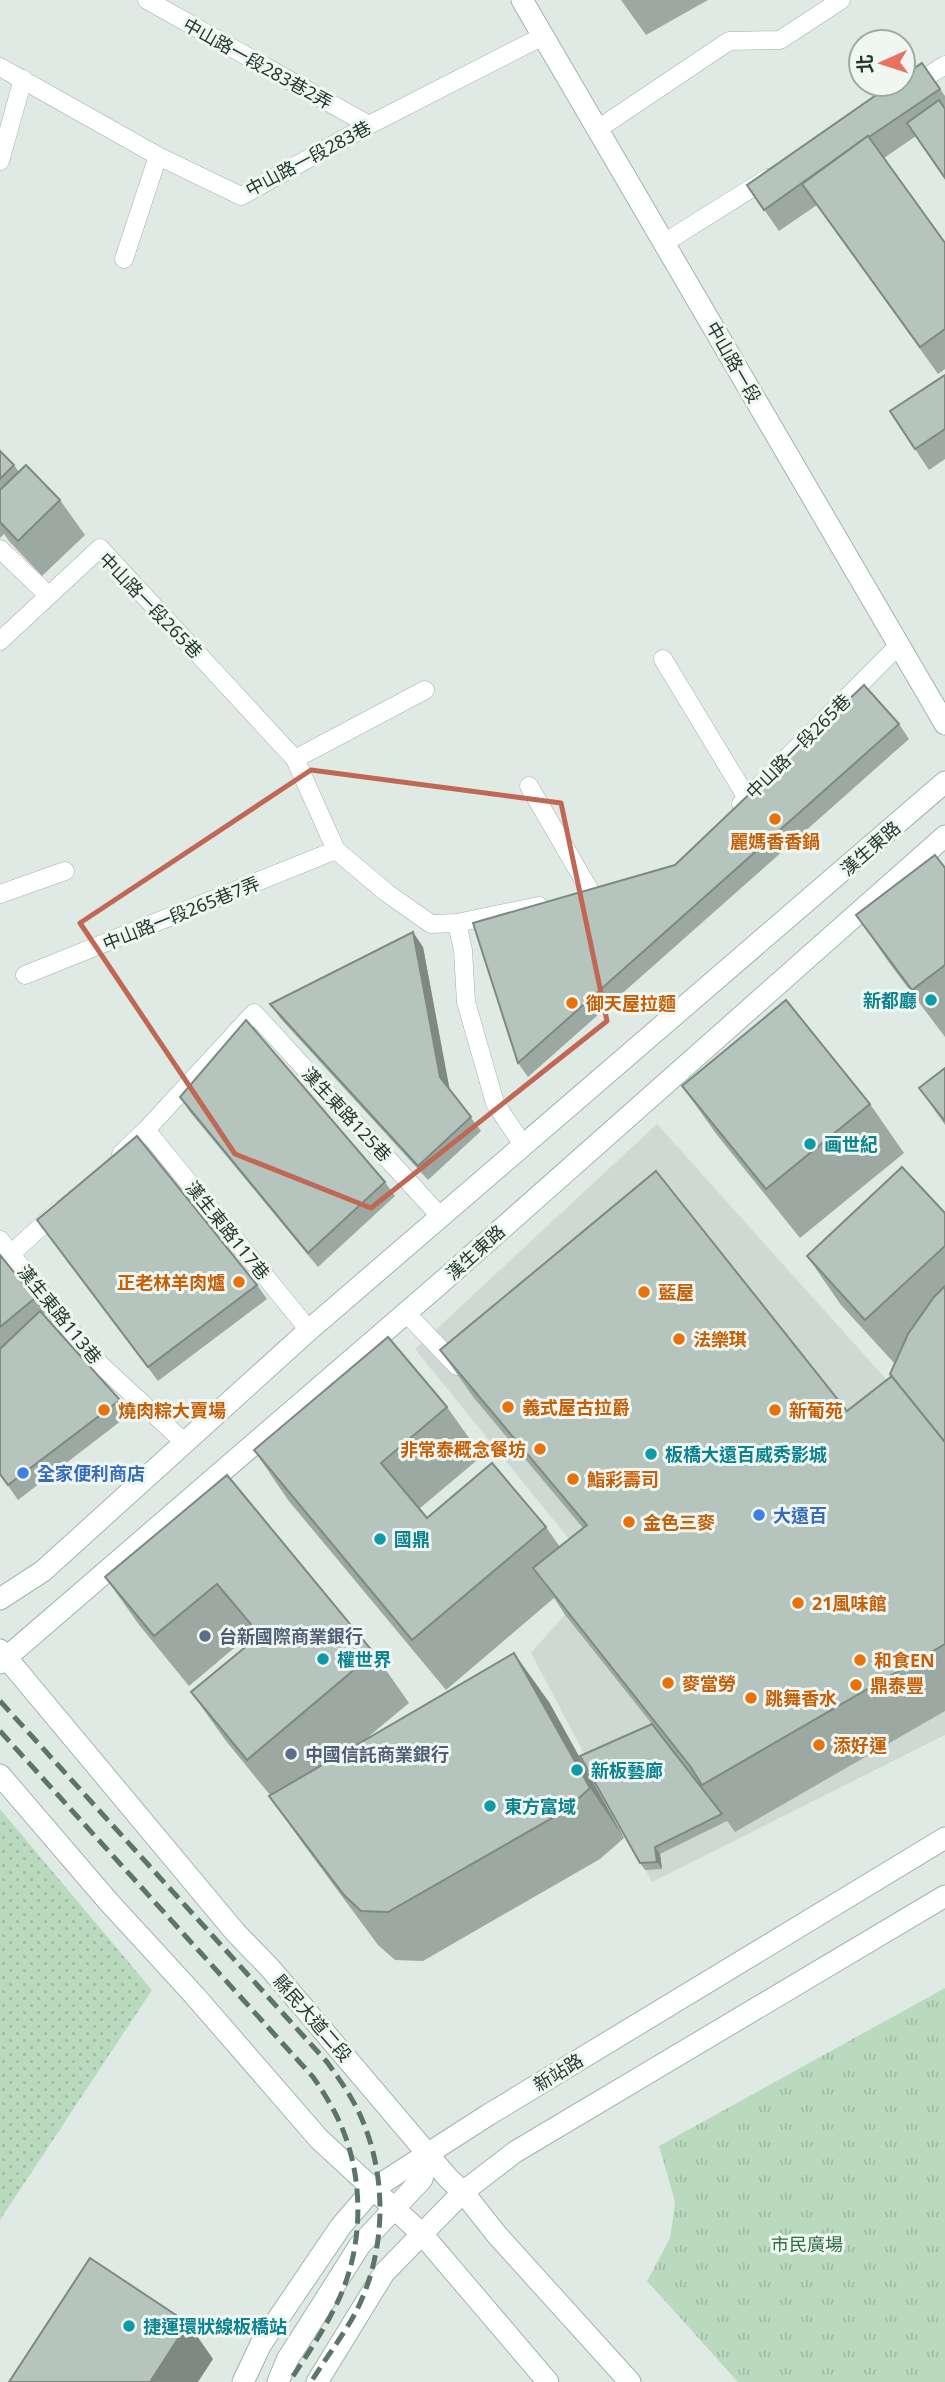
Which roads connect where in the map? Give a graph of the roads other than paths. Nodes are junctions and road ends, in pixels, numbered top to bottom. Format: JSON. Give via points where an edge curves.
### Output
{"nodes":[{"id":1,"x":147,"y":0,"type":"edge"},
{"id":2,"x":522,"y":0,"type":"edge"},
{"id":3,"x":841,"y":0,"type":"edge"},
{"id":4,"x":543,"y":36,"type":"junction"},
{"id":5,"x":945,"y":65,"type":"edge"},
{"id":6,"x":0,"y":67,"type":"edge"},
{"id":7,"x":23,"y":79,"type":"junction"},
{"id":8,"x":917,"y":83,"type":"edge"},
{"id":9,"x":369,"y":125,"type":"junction"},
{"id":10,"x":598,"y":129,"type":"junction"},
{"id":11,"x":158,"y":156,"type":"junction"},
{"id":12,"x":0,"y":161,"type":"edge"},
{"id":13,"x":781,"y":169,"type":"edge"},
{"id":14,"x":664,"y":243,"type":"junction"},
{"id":15,"x":124,"y":259,"type":"dead end"},
{"id":16,"x":0,"y":549,"type":"edge"},
{"id":17,"x":48,"y":595,"type":"junction"},
{"id":18,"x":0,"y":642,"type":"edge"},
{"id":19,"x":899,"y":645,"type":"junction"},
{"id":20,"x":663,"y":659,"type":"dead end"},
{"id":21,"x":425,"y":690,"type":"dead end"},
{"id":22,"x":945,"y":724,"type":"edge"},
{"id":23,"x":295,"y":759,"type":"junction"},
{"id":24,"x":945,"y":782,"type":"edge"},
{"id":25,"x":528,"y":786,"type":"dead end"},
{"id":26,"x":747,"y":797,"type":"junction"},
{"id":27,"x":729,"y":816,"type":"edge"},
{"id":28,"x":945,"y":836,"type":"edge"},
{"id":29,"x":336,"y":850,"type":"junction"},
{"id":30,"x":65,"y":871,"type":"dead end"},
{"id":31,"x":0,"y":894,"type":"edge"},
{"id":32,"x":592,"y":895,"type":"edge"},
{"id":33,"x":552,"y":904,"type":"edge"},
{"id":34,"x":457,"y":922,"type":"junction"},
{"id":35,"x":25,"y":975,"type":"dead end"},
{"id":36,"x":146,"y":1130,"type":"junction"},
{"id":37,"x":523,"y":1145,"type":"junction"},
{"id":38,"x":108,"y":1166,"type":"edge"},
{"id":39,"x":69,"y":1201,"type":"edge"},
{"id":40,"x":440,"y":1216,"type":"junction"},
{"id":41,"x":6,"y":1247,"type":"edge"},
{"id":42,"x":406,"y":1313,"type":"junction"},
{"id":43,"x":309,"y":1330,"type":"junction"},
{"id":44,"x":471,"y":1382,"type":"edge"},
{"id":45,"x":184,"y":1442,"type":"junction"},
{"id":46,"x":0,"y":1599,"type":"edge"},
{"id":47,"x":2,"y":1657,"type":"edge"},
{"id":48,"x":0,"y":1775,"type":"edge"},
{"id":49,"x":945,"y":1838,"type":"edge"},
{"id":50,"x":945,"y":1896,"type":"edge"},
{"id":51,"x":429,"y":2154,"type":"junction"},
{"id":52,"x":373,"y":2189,"type":"junction"},
{"id":53,"x":463,"y":2192,"type":"junction"},
{"id":54,"x":394,"y":2207,"type":"junction"},
{"id":55,"x":422,"y":2234,"type":"junction"},
{"id":56,"x":243,"y":2382,"type":"edge"},
{"id":57,"x":278,"y":2382,"type":"edge"},
{"id":58,"x":317,"y":2382,"type":"edge"},
{"id":59,"x":548,"y":2382,"type":"edge"},
{"id":60,"x":630,"y":2382,"type":"edge"}],
"edges":[{"from":1,"to":9,"type":"lane","name":"中山路一段283巷2弄"},
{"from":2,"to":4,"type":"street","name":"中山路一段"},
{"from":3,"to":10,"type":"lane","via":[[780,40],[729,41]]},
{"from":4,"to":9,"type":"lane","name":"中山路一段283巷"},
{"from":4,"to":10,"type":"street","name":"中山路一段"},
{"from":5,"to":8,"type":"lane"},
{"from":6,"to":7,"type":"lane","name":"中山路一段283巷"},
{"from":7,"to":11,"type":"lane","name":"中山路一段283巷"},
{"from":7,"to":12,"type":"lane"},
{"from":9,"to":11,"type":"lane","name":"中山路一段283巷","via":[[241,196]]},
{"from":10,"to":14,"type":"street","name":"中山路一段"},
{"from":11,"to":15,"type":"lane"},
{"from":13,"to":14,"type":"lane"},
{"from":14,"to":19,"type":"street","name":"中山路一段"},
{"from":16,"to":17,"type":"lane"},
{"from":17,"to":18,"type":"lane","name":"中山路一段265巷"},
{"from":17,"to":23,"type":"lane","name":"中山路一段265巷","via":[[100,548]]},
{"from":19,"to":22,"type":"street","name":"中山路一段"},
{"from":19,"to":26,"type":"lane","name":"中山路一段265巷"},
{"from":20,"to":26,"type":"lane"},
{"from":21,"to":23,"type":"lane"},
{"from":23,"to":29,"type":"lane","name":"中山路一段265巷"},
{"from":24,"to":37,"type":"street","name":"漢生東路"},
{"from":25,"to":32,"type":"lane"},
{"from":26,"to":27,"type":"lane","name":"中山路一段265巷"},
{"from":28,"to":42,"type":"street","name":"漢生東路"},
{"from":29,"to":34,"type":"lane","name":"中山路一段265巷","via":[[431,924]]},
{"from":29,"to":35,"type":"lane","name":"中山路一段265巷7弄"},
{"from":30,"to":31,"type":"lane"},
{"from":33,"to":34,"type":"lane","name":"中山路一段265巷"},
{"from":34,"to":37,"type":"lane","via":[[466,1002],[495,1103]]},
{"from":36,"to":38,"type":"lane"},
{"from":36,"to":40,"type":"lane","name":"漢生東路125巷","via":[[254,1013]]},
{"from":36,"to":43,"type":"lane","name":"漢生東路117巷"},
{"from":37,"to":40,"type":"street","name":"漢生東路"},
{"from":39,"to":41,"type":"lane"},
{"from":40,"to":43,"type":"street","name":"漢生東路"},
{"from":41,"to":45,"type":"lane","name":"漢生東路113巷","via":[[90,1355]]},
{"from":42,"to":44,"type":"lane"},
{"from":42,"to":47,"type":"street","name":"漢生東路"},
{"from":43,"to":45,"type":"street","name":"漢生東路"},
{"from":45,"to":46,"type":"street","name":"漢生東路","via":[[43,1571]]},
{"from":47,"to":51,"type":"street","name":"縣民大道二段"},
{"from":48,"to":52,"type":"street","via":[[319,2139]]},
{"from":49,"to":51,"type":"street","name":"新站路"},
{"from":50,"to":53,"type":"street","via":[[514,2152]]},
{"from":51,"to":52,"type":"street","name":"新站路"},
{"from":51,"to":53,"type":"street","name":"縣民大道二段"},
{"from":51,"to":54,"type":"street","via":[[422,2179]]},
{"from":52,"to":54,"type":"street"},
{"from":52,"to":56,"type":"street","name":"新站路","via":[[341,2226],[261,2344]]},
{"from":53,"to":55,"type":"street"},
{"from":53,"to":60,"type":"street","name":"縣民大道二段"},
{"from":54,"to":55,"type":"street"},
{"from":54,"to":57,"type":"street","via":[[360,2245],[287,2360]]},
{"from":55,"to":58,"type":"street","via":[[384,2273]]},
{"from":55,"to":59,"type":"street"}]}
